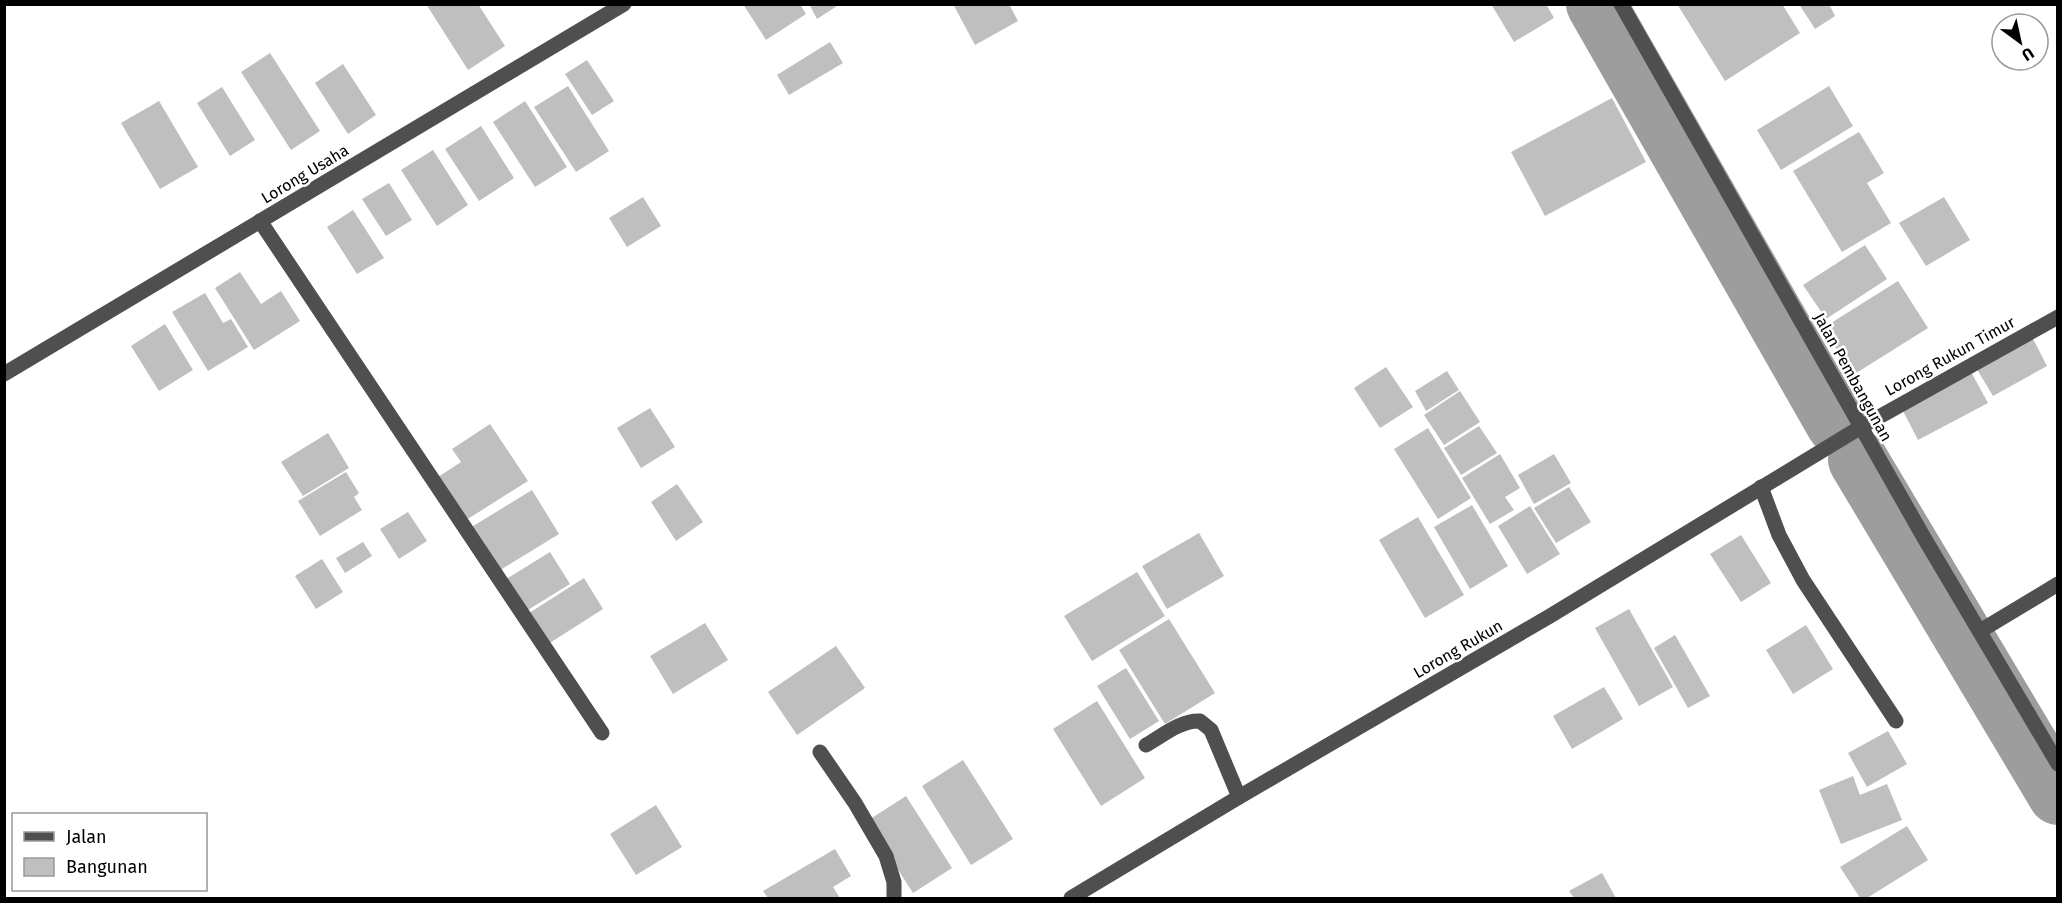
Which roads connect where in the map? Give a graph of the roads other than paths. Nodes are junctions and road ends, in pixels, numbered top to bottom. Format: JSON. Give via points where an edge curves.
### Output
{"nodes":[{"id":1,"x":624,"y":4,"type":"edge"},
{"id":2,"x":1622,"y":4,"type":"edge"},
{"id":3,"x":260,"y":221,"type":"junction"},
{"id":4,"x":2058,"y":316,"type":"edge"},
{"id":5,"x":4,"y":374,"type":"edge"},
{"id":6,"x":1861,"y":427,"type":"junction"},
{"id":7,"x":1761,"y":487,"type":"junction"},
{"id":8,"x":2058,"y":584,"type":"edge"},
{"id":9,"x":1980,"y":631,"type":"junction"},
{"id":10,"x":1896,"y":722,"type":"dead end"},
{"id":11,"x":602,"y":733,"type":"dead end"},
{"id":12,"x":1146,"y":746,"type":"dead end"},
{"id":13,"x":820,"y":753,"type":"dead end"},
{"id":14,"x":2058,"y":764,"type":"edge"},
{"id":15,"x":1239,"y":797,"type":"junction"},
{"id":16,"x":894,"y":898,"type":"edge"},
{"id":17,"x":1071,"y":898,"type":"edge"}],
"edges":[{"from":1,"to":3,"type":"street","name":"Lorong Usaha"},
{"from":2,"to":6,"type":"street","name":"Jalan Pembangunan"},
{"from":3,"to":5,"type":"street","name":"Lorong Usaha"},
{"from":3,"to":11,"type":"street"},
{"from":4,"to":6,"type":"street","name":"Lorong Rukun Timur"},
{"from":6,"to":7,"type":"street","name":"Lorong Rukun"},
{"from":6,"to":9,"type":"street","name":"Jalan Pembangunan"},
{"from":7,"to":10,"type":"street","via":[[1779,535],[1803,580]]},
{"from":7,"to":15,"type":"street","name":"Lorong Rukun","via":[[1550,616]]},
{"from":8,"to":9,"type":"street"},
{"from":9,"to":14,"type":"street","name":"Jalan Pembangunan"},
{"from":12,"to":15,"type":"street","via":[[1179,726],[1200,721],[1211,730]]},
{"from":13,"to":16,"type":"street","via":[[886,856]]},
{"from":15,"to":17,"type":"street","name":"Lorong Rukun"}]}
